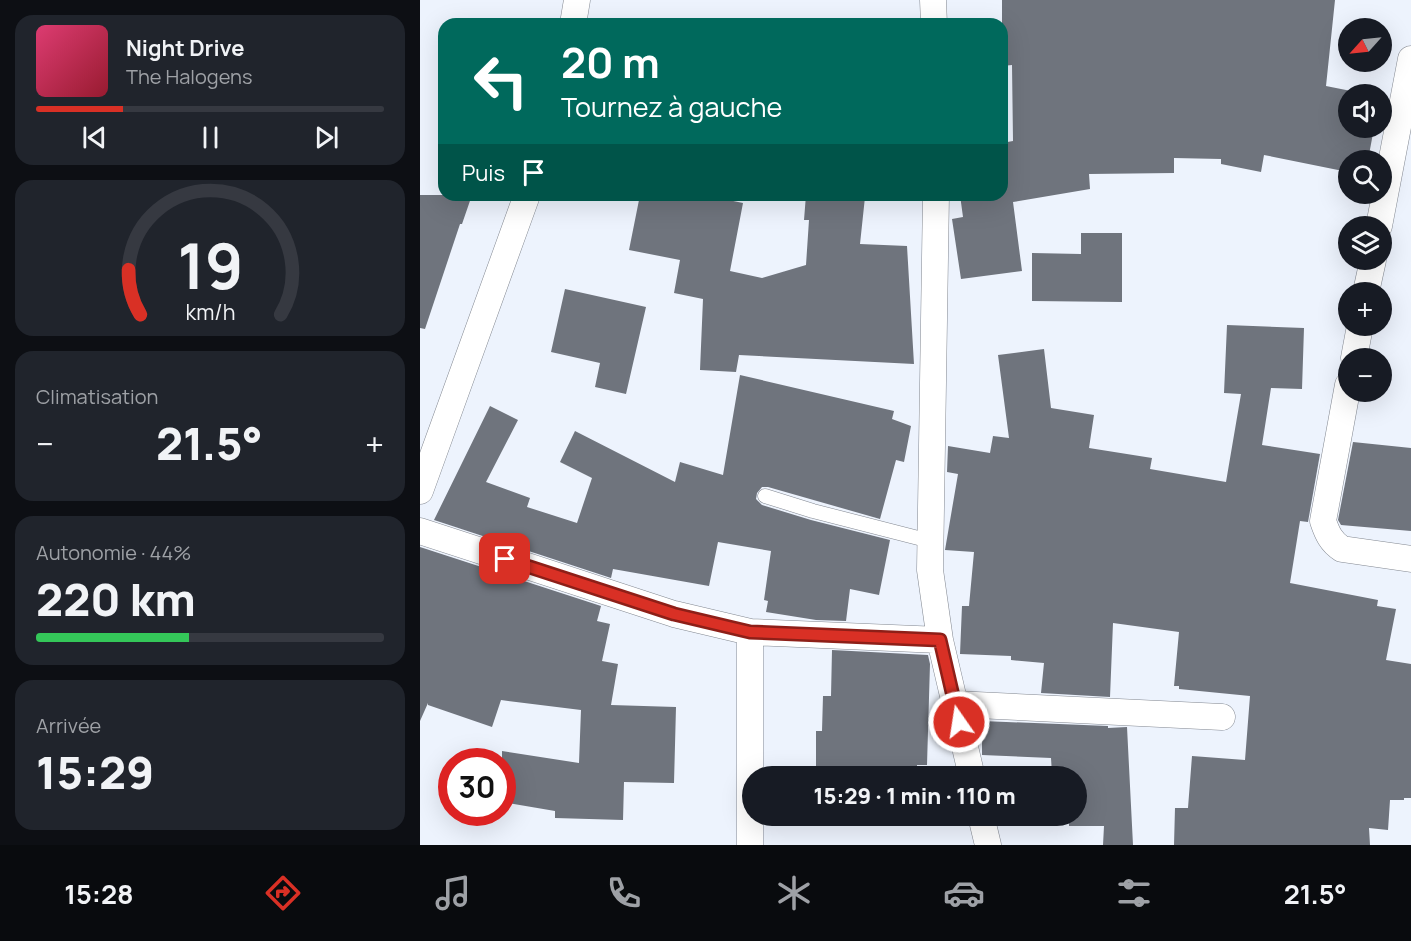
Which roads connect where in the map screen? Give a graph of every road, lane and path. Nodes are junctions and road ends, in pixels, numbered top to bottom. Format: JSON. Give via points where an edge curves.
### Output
{"nodes":[{"id":1,"x":577,"y":0,"type":"edge"},
{"id":2,"x":933,"y":0,"type":"edge"},
{"id":3,"x":574,"y":18,"type":"edge"},
{"id":4,"x":934,"y":18,"type":"edge"},
{"id":5,"x":1411,"y":58,"type":"edge"},
{"id":6,"x":525,"y":201,"type":"edge"},
{"id":7,"x":936,"y":201,"type":"edge"},
{"id":8,"x":1381,"y":216,"type":"edge"},
{"id":9,"x":1345,"y":402,"type":"edge"},
{"id":10,"x":420,"y":491,"type":"edge"},
{"id":11,"x":765,"y":496,"type":"dead end"},
{"id":12,"x":420,"y":531,"type":"edge"},
{"id":13,"x":930,"y":541,"type":"junction"},
{"id":14,"x":1411,"y":559,"type":"edge"},
{"id":15,"x":750,"y":632,"type":"junction"},
{"id":16,"x":940,"y":640,"type":"junction"},
{"id":17,"x":955,"y":704,"type":"junction"},
{"id":18,"x":1222,"y":717,"type":"dead end"},
{"id":19,"x":969,"y":766,"type":"edge"},
{"id":20,"x":983,"y":826,"type":"edge"},
{"id":21,"x":750,"y":845,"type":"edge"},
{"id":22,"x":988,"y":845,"type":"edge"}],
"edges":[{"from":1,"to":3,"type":"street"},
{"from":2,"to":4,"type":"street"},
{"from":5,"to":8,"type":"street"},
{"from":6,"to":10,"type":"street"},
{"from":7,"to":13,"type":"street"},
{"from":9,"to":14,"type":"street","via":[[1323,521],[1328,535],[1342,549]]},
{"from":11,"to":13,"type":"lane"},
{"from":12,"to":15,"type":"street","via":[[674,614]]},
{"from":13,"to":16,"type":"street"},
{"from":15,"to":16,"type":"street"},
{"from":15,"to":21,"type":"street"},
{"from":16,"to":17,"type":"street"},
{"from":17,"to":18,"type":"street"},
{"from":17,"to":19,"type":"street"},
{"from":20,"to":22,"type":"street"}]}
